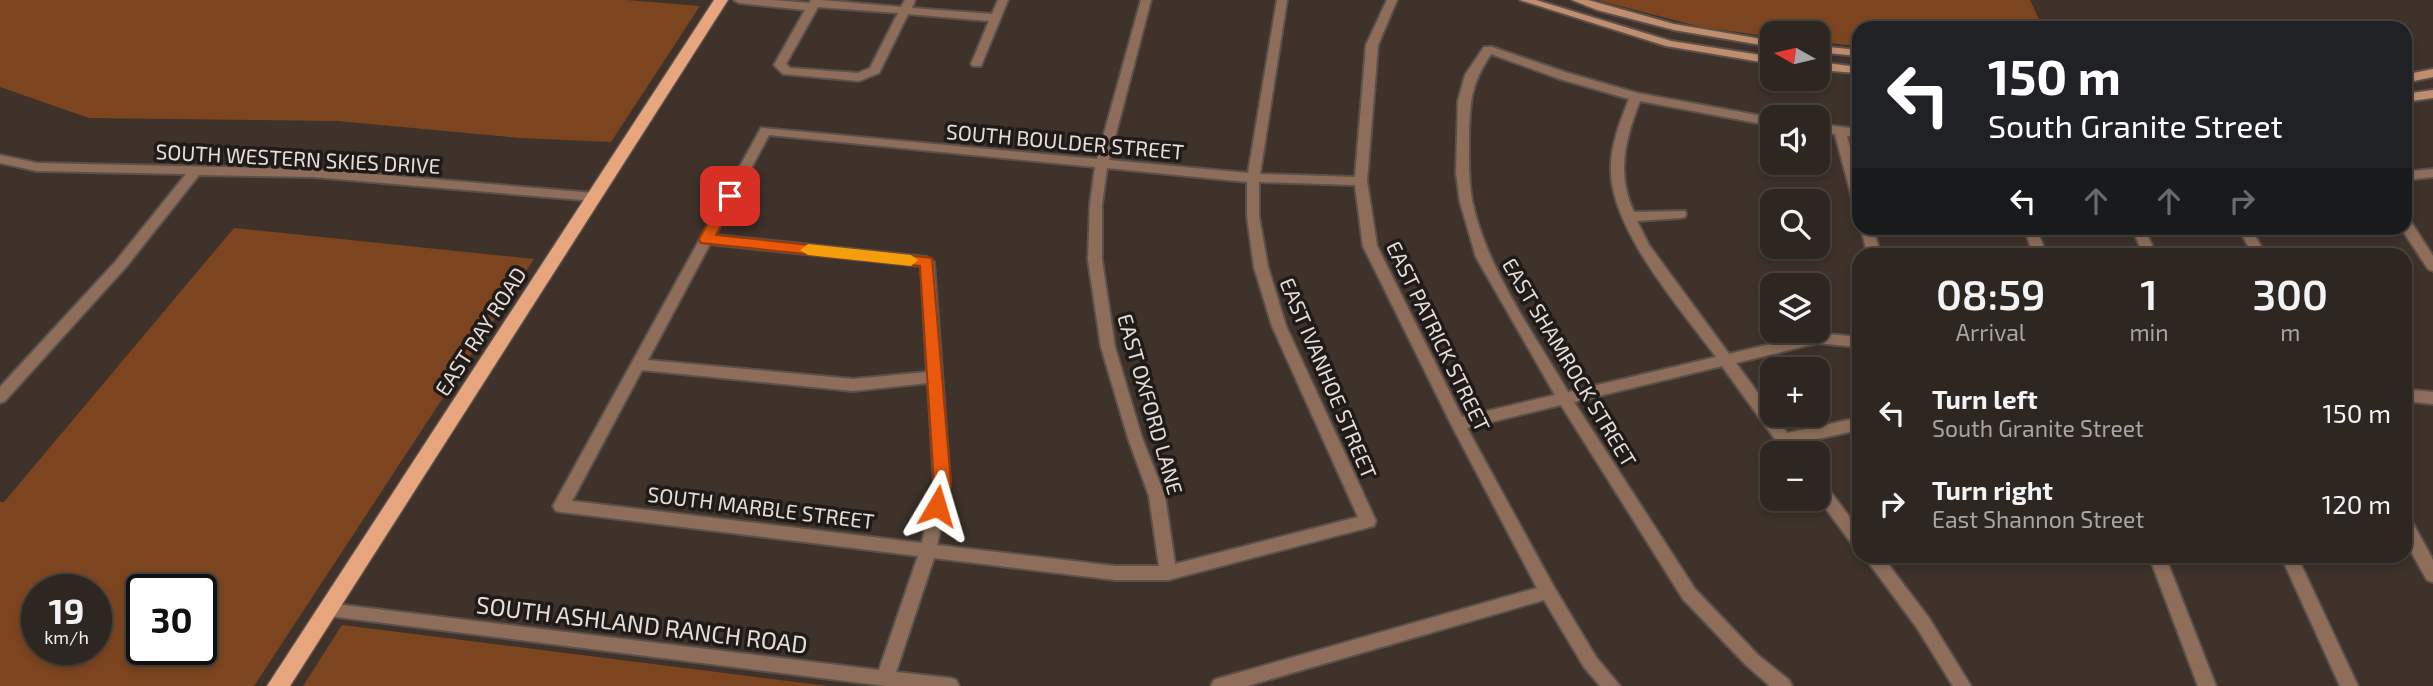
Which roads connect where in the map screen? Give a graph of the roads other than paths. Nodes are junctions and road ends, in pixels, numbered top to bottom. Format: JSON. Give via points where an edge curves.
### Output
{"nodes":[{"id":1,"x":721,"y":0,"type":"edge"},
{"id":2,"x":739,"y":0,"type":"edge"},
{"id":3,"x":1003,"y":0,"type":"edge"},
{"id":4,"x":1146,"y":0,"type":"edge"},
{"id":5,"x":1282,"y":0,"type":"edge"},
{"id":6,"x":1392,"y":0,"type":"edge"},
{"id":7,"x":1525,"y":0,"type":"edge"},
{"id":8,"x":1577,"y":0,"type":"edge"},
{"id":9,"x":814,"y":3,"type":"edge"},
{"id":10,"x":907,"y":5,"type":"edge"},
{"id":11,"x":996,"y":18,"type":"junction"},
{"id":12,"x":1760,"y":42,"type":"edge"},
{"id":13,"x":1830,"y":50,"type":"edge"},
{"id":14,"x":1852,"y":52,"type":"edge"},
{"id":15,"x":1760,"y":59,"type":"edge"},
{"id":16,"x":977,"y":64,"type":"dead end"},
{"id":17,"x":1830,"y":67,"type":"edge"},
{"id":18,"x":1852,"y":69,"type":"edge"},
{"id":19,"x":2433,"y":73,"type":"edge"},
{"id":20,"x":2412,"y":77,"type":"edge"},
{"id":21,"x":2433,"y":94,"type":"edge"},
{"id":22,"x":1636,"y":97,"type":"junction"},
{"id":23,"x":2412,"y":97,"type":"edge"},
{"id":24,"x":1760,"y":120,"type":"edge"},
{"id":25,"x":1830,"y":130,"type":"edge"},
{"id":26,"x":1840,"y":131,"type":"junction"},
{"id":27,"x":1852,"y":132,"type":"edge"},
{"id":28,"x":0,"y":159,"type":"edge"},
{"id":29,"x":1102,"y":163,"type":"junction"},
{"id":30,"x":195,"y":171,"type":"junction"},
{"id":31,"x":2433,"y":173,"type":"edge"},
{"id":32,"x":2412,"y":175,"type":"edge"},
{"id":33,"x":1852,"y":176,"type":"edge"},
{"id":34,"x":1253,"y":178,"type":"junction"},
{"id":35,"x":1361,"y":181,"type":"junction"},
{"id":36,"x":594,"y":197,"type":"junction"},
{"id":37,"x":1680,"y":214,"type":"dead end"},
{"id":38,"x":1628,"y":218,"type":"junction"},
{"id":39,"x":2412,"y":234,"type":"edge"},
{"id":40,"x":706,"y":239,"type":"junction"},
{"id":41,"x":2433,"y":266,"type":"edge"},
{"id":42,"x":1852,"y":341,"type":"edge"},
{"id":43,"x":1725,"y":358,"type":"junction"},
{"id":44,"x":638,"y":364,"type":"junction"},
{"id":45,"x":935,"y":377,"type":"junction"},
{"id":46,"x":2412,"y":396,"type":"edge"},
{"id":47,"x":0,"y":397,"type":"edge"},
{"id":48,"x":2433,"y":398,"type":"edge"},
{"id":49,"x":1565,"y":399,"type":"junction"},
{"id":50,"x":1458,"y":424,"type":"junction"},
{"id":51,"x":1852,"y":425,"type":"edge"},
{"id":52,"x":1783,"y":440,"type":"joint"},
{"id":53,"x":1830,"y":502,"type":"edge"},
{"id":54,"x":1368,"y":521,"type":"joint"},
{"id":55,"x":1852,"y":531,"type":"edge"},
{"id":56,"x":2412,"y":537,"type":"edge"},
{"id":57,"x":928,"y":551,"type":"junction"},
{"id":58,"x":1877,"y":563,"type":"edge"},
{"id":59,"x":2160,"y":563,"type":"edge"},
{"id":60,"x":2292,"y":563,"type":"edge"},
{"id":61,"x":1168,"y":573,"type":"junction"},
{"id":62,"x":2433,"y":575,"type":"edge"},
{"id":63,"x":1548,"y":592,"type":"junction"},
{"id":64,"x":327,"y":610,"type":"junction"},
{"id":65,"x":885,"y":678,"type":"junction"},
{"id":66,"x":278,"y":686,"type":"edge"},
{"id":67,"x":950,"y":686,"type":"edge"},
{"id":68,"x":1220,"y":686,"type":"edge"},
{"id":69,"x":1611,"y":686,"type":"edge"},
{"id":70,"x":1783,"y":686,"type":"edge"},
{"id":71,"x":1962,"y":686,"type":"edge"},
{"id":72,"x":2207,"y":686,"type":"edge"},
{"id":73,"x":2349,"y":686,"type":"edge"}],
"edges":[{"from":1,"to":36,"type":"main road","name":"EAST RAY ROAD"},
{"from":2,"to":9,"type":"street"},
{"from":3,"to":11,"type":"street"},
{"from":4,"to":29,"type":"street","name":"EAST OXFORD LANE"},
{"from":5,"to":34,"type":"street","name":"EAST IVANHOE STREET"},
{"from":6,"to":35,"type":"street","name":"EAST PATRICK STREET","via":[[1372,45]]},
{"from":7,"to":15,"type":"main road","via":[[1670,44]]},
{"from":8,"to":12,"type":"main road","via":[[1682,29]]},
{"from":9,"to":10,"type":"street"},
{"from":9,"to":10,"type":"street","via":[[781,62],[787,71],[871,74]]},
{"from":10,"to":11,"type":"street"},
{"from":11,"to":16,"type":"street"},
{"from":13,"to":14,"type":"main road"},
{"from":17,"to":18,"type":"main road"},
{"from":19,"to":20,"type":"main road"},
{"from":21,"to":23,"type":"main road"},
{"from":22,"to":24,"type":"street"},
{"from":22,"to":38,"type":"street","via":[[1616,151],[1616,177]]},
{"from":22,"to":49,"type":"street","name":"EAST SHAMROCK STREET","via":[[1488,49],[1471,75],[1464,101],[1462,173],[1477,240],[1492,278]]},
{"from":25,"to":26,"type":"street"},
{"from":26,"to":27,"type":"street"},
{"from":26,"to":33,"type":"street"},
{"from":28,"to":30,"type":"street","name":"SOUTH WESTERN SKIES DRIVE","via":[[37,167]]},
{"from":29,"to":34,"type":"street","name":"SOUTH BOULDER STREET"},
{"from":29,"to":40,"type":"street","name":"SOUTH BOULDER STREET","via":[[765,131]]},
{"from":29,"to":61,"type":"street","name":"EAST OXFORD LANE","via":[[1095,261],[1108,347],[1157,496]]},
{"from":30,"to":36,"type":"street","name":"SOUTH WESTERN SKIES DRIVE","via":[[313,173]]},
{"from":30,"to":47,"type":"street","via":[[121,264]]},
{"from":31,"to":32,"type":"street"},
{"from":34,"to":35,"type":"street","name":"SOUTH BOULDER STREET"},
{"from":34,"to":54,"type":"street","name":"EAST IVANHOE STREET","via":[[1261,267],[1279,326]]},
{"from":35,"to":50,"type":"street","name":"EAST PATRICK STREET","via":[[1370,246]]},
{"from":36,"to":64,"type":"main road","name":"EAST RAY ROAD"},
{"from":37,"to":38,"type":"street"},
{"from":38,"to":43,"type":"street"},
{"from":39,"to":41,"type":"street"},
{"from":40,"to":44,"type":"street"},
{"from":40,"to":45,"type":"street","via":[[927,262]]},
{"from":42,"to":43,"type":"street","via":[[1817,338]]},
{"from":43,"to":49,"type":"street"},
{"from":43,"to":52,"type":"street"},
{"from":44,"to":45,"type":"street","via":[[853,385]]},
{"from":44,"to":57,"type":"street","name":"SOUTH MARBLE STREET","via":[[561,506]]},
{"from":45,"to":57,"type":"street","via":[[942,484]]},
{"from":46,"to":48,"type":"street"},
{"from":49,"to":50,"type":"street"},
{"from":49,"to":70,"type":"street","name":"EAST SHAMROCK STREET","via":[[1689,594]]},
{"from":50,"to":63,"type":"street","name":"EAST PATRICK STREET"},
{"from":51,"to":52,"type":"street"},
{"from":53,"to":55,"type":"street"},
{"from":54,"to":61,"type":"street","name":"SOUTH MARBLE STREET"},
{"from":56,"to":62,"type":"street"},
{"from":57,"to":61,"type":"street","name":"SOUTH MARBLE STREET","via":[[1115,573]]},
{"from":57,"to":65,"type":"street"},
{"from":58,"to":71,"type":"street","via":[[1923,623]]},
{"from":59,"to":72,"type":"street"},
{"from":60,"to":73,"type":"street"},
{"from":63,"to":68,"type":"street"},
{"from":63,"to":69,"type":"street","via":[[1590,662]]},
{"from":64,"to":65,"type":"street","name":"SOUTH ASHLAND RANCH ROAD"},
{"from":64,"to":66,"type":"main road","name":"EAST RAY ROAD"},
{"from":65,"to":67,"type":"street","name":"SOUTH ASHLAND RANCH ROAD"}]}
